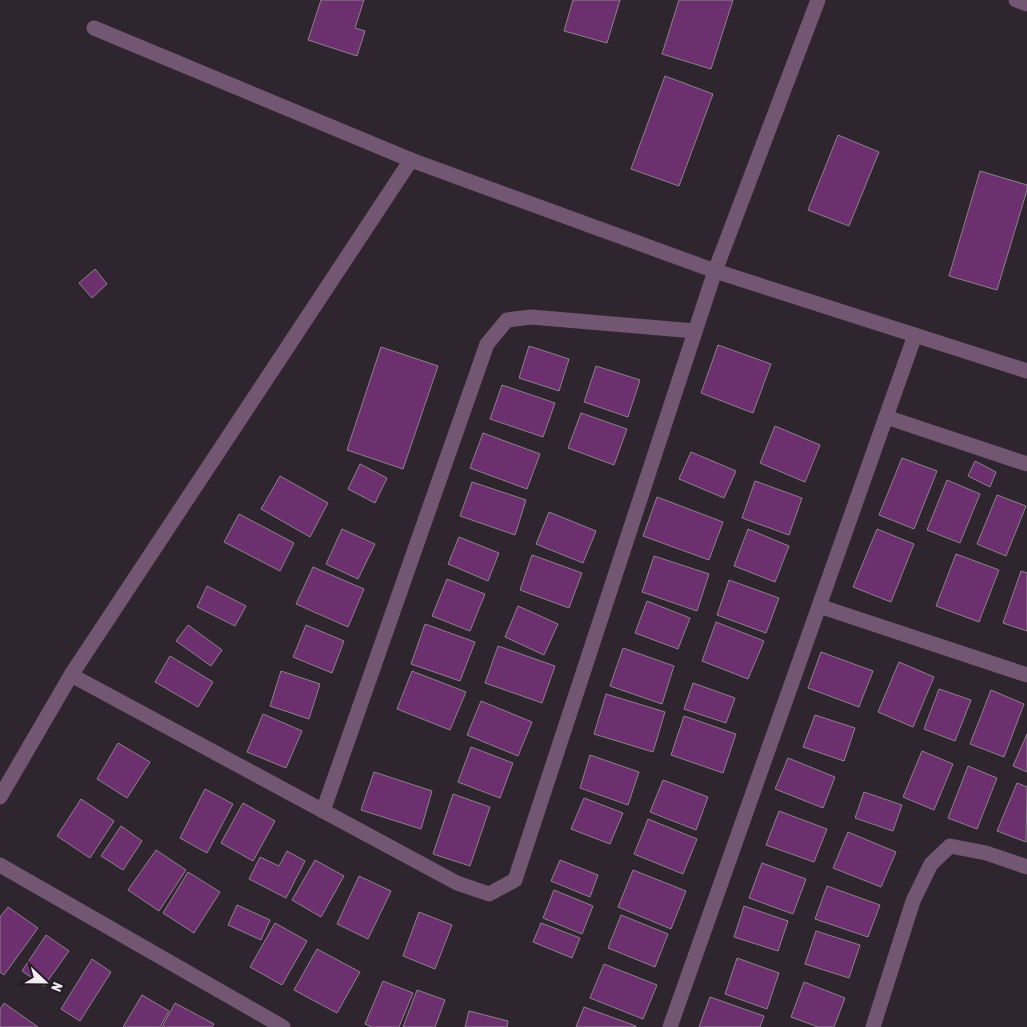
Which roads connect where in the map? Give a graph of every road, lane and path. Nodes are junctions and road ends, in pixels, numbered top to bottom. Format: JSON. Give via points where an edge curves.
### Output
{"nodes":[{"id":1,"x":818,"y":0,"type":"edge"},
{"id":2,"x":1016,"y":0,"type":"edge"},
{"id":3,"x":1027,"y":4,"type":"edge"},
{"id":4,"x":94,"y":28,"type":"dead end"},
{"id":5,"x":410,"y":160,"type":"junction"},
{"id":6,"x":715,"y":271,"type":"junction"},
{"id":7,"x":695,"y":331,"type":"junction"},
{"id":8,"x":915,"y":335,"type":"junction"},
{"id":9,"x":1027,"y":371,"type":"edge"},
{"id":10,"x":886,"y":417,"type":"junction"},
{"id":11,"x":1027,"y":464,"type":"edge"},
{"id":12,"x":819,"y":606,"type":"junction"},
{"id":13,"x":71,"y":675,"type":"junction"},
{"id":14,"x":1027,"y":675,"type":"edge"},
{"id":15,"x":0,"y":797,"type":"edge"},
{"id":16,"x":323,"y":811,"type":"junction"},
{"id":17,"x":0,"y":865,"type":"edge"},
{"id":18,"x":1027,"y":867,"type":"edge"},
{"id":19,"x":878,"y":1026,"type":"edge"},
{"id":20,"x":283,"y":1027,"type":"edge"},
{"id":21,"x":670,"y":1027,"type":"edge"}],
"edges":[{"from":1,"to":6,"type":"street"},
{"from":2,"to":3,"type":"street"},
{"from":4,"to":5,"type":"street"},
{"from":5,"to":6,"type":"street"},
{"from":5,"to":13,"type":"street"},
{"from":6,"to":7,"type":"street"},
{"from":6,"to":8,"type":"street"},
{"from":7,"to":16,"type":"street","via":[[531,317],[507,320],[487,344]]},
{"from":7,"to":16,"type":"street","via":[[515,880],[489,894],[457,883]]},
{"from":8,"to":9,"type":"street"},
{"from":8,"to":10,"type":"street"},
{"from":10,"to":11,"type":"street"},
{"from":10,"to":12,"type":"street"},
{"from":12,"to":14,"type":"street"},
{"from":12,"to":21,"type":"street"},
{"from":13,"to":15,"type":"street"},
{"from":13,"to":16,"type":"street"},
{"from":17,"to":20,"type":"street"},
{"from":18,"to":19,"type":"street","via":[[986,853],[950,846],[931,864],[913,900]]}]}
